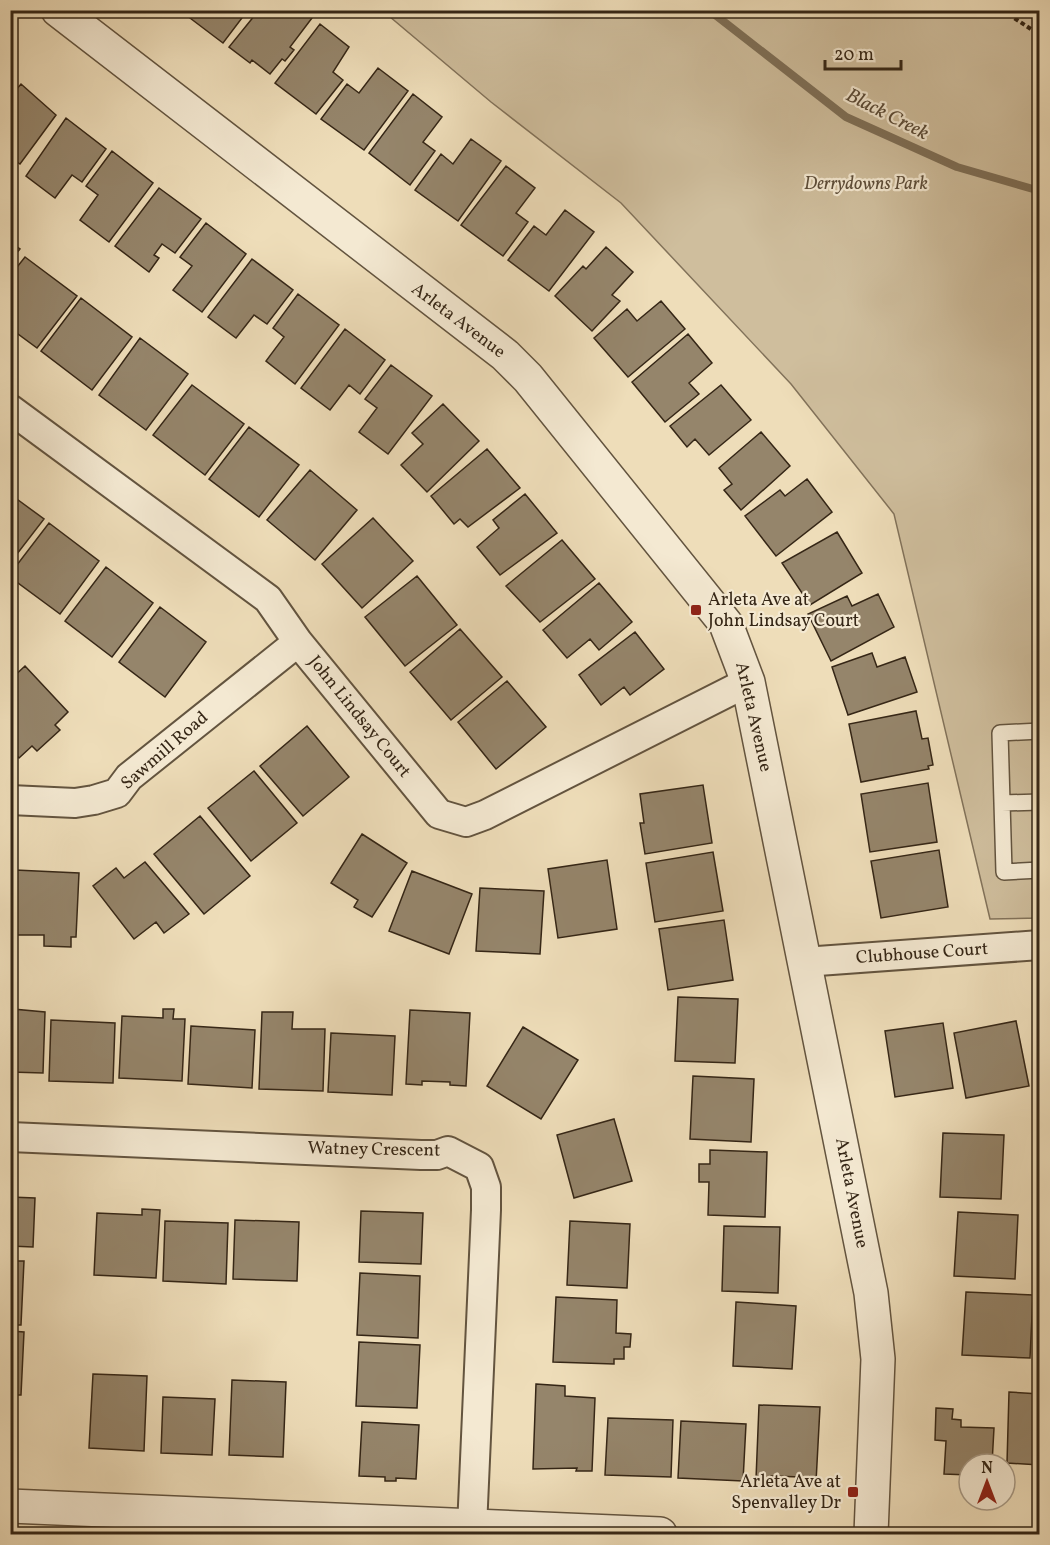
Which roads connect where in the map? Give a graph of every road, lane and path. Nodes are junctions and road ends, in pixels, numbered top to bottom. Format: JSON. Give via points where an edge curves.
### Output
{"nodes":[{"id":1,"x":58,"y":10,"type":"edge"},
{"id":2,"x":1002,"y":10,"type":"edge"},
{"id":3,"x":1040,"y":35,"type":"edge"},
{"id":4,"x":10,"y":409,"type":"edge"},
{"id":5,"x":298,"y":642,"type":"junction"},
{"id":6,"x":748,"y":682,"type":"junction"},
{"id":7,"x":1040,"y":731,"type":"edge"},
{"id":8,"x":10,"y":800,"type":"edge"},
{"id":9,"x":1040,"y":802,"type":"edge"},
{"id":10,"x":1002,"y":803,"type":"junction"},
{"id":11,"x":1040,"y":870,"type":"edge"},
{"id":12,"x":1040,"y":945,"type":"edge"},
{"id":13,"x":804,"y":962,"type":"junction"},
{"id":14,"x":10,"y":1137,"type":"edge"},
{"id":15,"x":10,"y":1506,"type":"edge"},
{"id":16,"x":472,"y":1528,"type":"junction"},
{"id":17,"x":660,"y":1534,"type":"edge"},
{"id":18,"x":871,"y":1534,"type":"edge"}],
"edges":[{"from":1,"to":6,"type":"street","name":"Arleta Avenue","via":[[505,355],[528,378],[726,624]]},
{"from":2,"to":3,"type":"path"},
{"from":4,"to":5,"type":"street","name":"John Lindsay Court","via":[[268,599]]},
{"from":5,"to":6,"type":"street","name":"John Lindsay Court","via":[[439,814],[466,822],[562,778]]},
{"from":5,"to":8,"type":"street","name":"Sawmill Road","via":[[129,777],[117,793],[75,803]]},
{"from":6,"to":13,"type":"street","name":"Arleta Avenue"},
{"from":7,"to":10,"type":"lane","via":[[1000,733]]},
{"from":9,"to":10,"type":"lane"},
{"from":10,"to":11,"type":"lane","via":[[1004,872]]},
{"from":12,"to":13,"type":"street","name":"Clubhouse Court"},
{"from":13,"to":18,"type":"street","name":"Arleta Avenue","via":[[872,1293],[878,1359]]},
{"from":14,"to":16,"type":"street","name":"Watney Crescent","via":[[429,1155],[448,1151],[479,1167],[486,1186],[486,1210]]},
{"from":15,"to":16,"type":"street"},
{"from":16,"to":17,"type":"street"}]}
